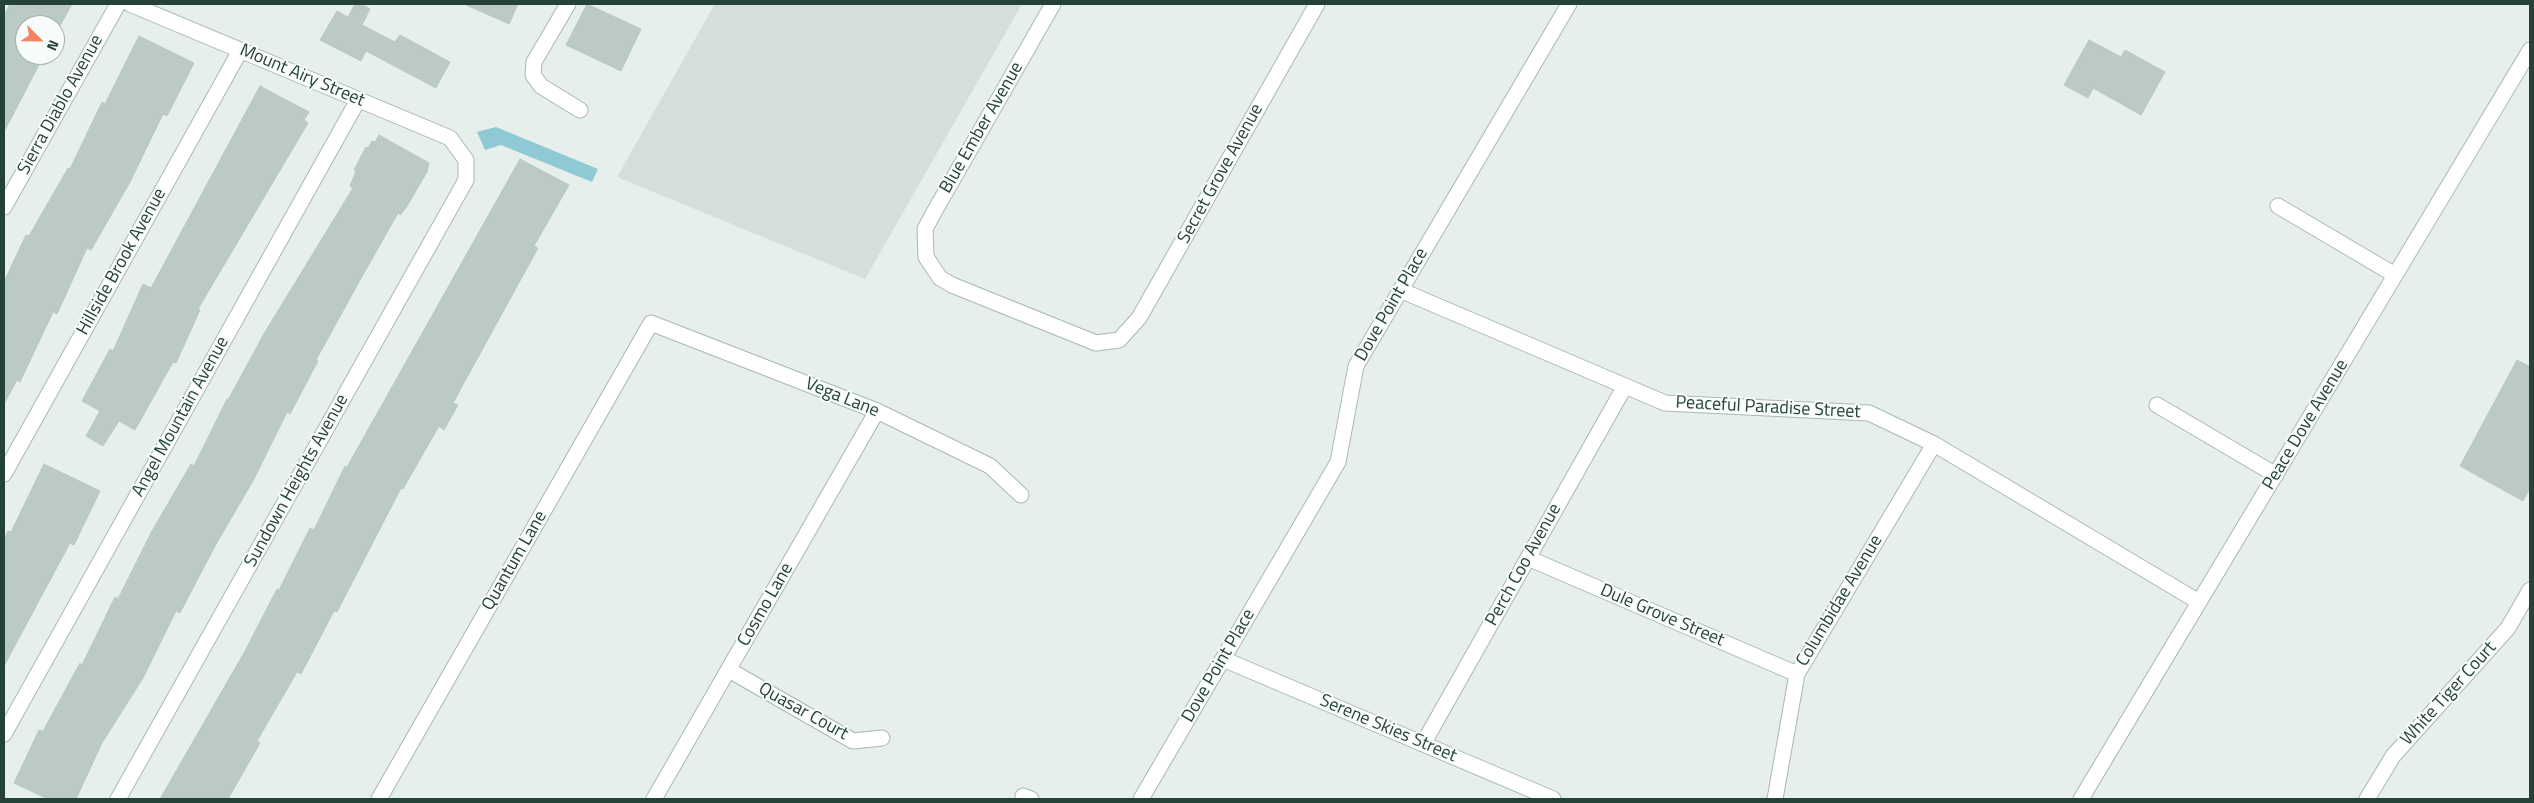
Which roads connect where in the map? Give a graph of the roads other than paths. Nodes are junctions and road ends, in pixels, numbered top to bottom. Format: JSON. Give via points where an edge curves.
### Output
{"nodes":[{"id":1,"x":118,"y":4,"type":"edge"},
{"id":2,"x":130,"y":4,"type":"edge"},
{"id":3,"x":568,"y":4,"type":"edge"},
{"id":4,"x":1052,"y":4,"type":"edge"},
{"id":5,"x":1317,"y":4,"type":"edge"},
{"id":6,"x":1569,"y":4,"type":"edge"},
{"id":7,"x":240,"y":50,"type":"junction"},
{"id":8,"x":2530,"y":50,"type":"edge"},
{"id":9,"x":358,"y":100,"type":"junction"},
{"id":10,"x":580,"y":110,"type":"dead end"},
{"id":11,"x":466,"y":160,"type":"joint"},
{"id":12,"x":2278,"y":206,"type":"dead end"},
{"id":13,"x":4,"y":207,"type":"edge"},
{"id":14,"x":2396,"y":275,"type":"junction"},
{"id":15,"x":1400,"y":290,"type":"junction"},
{"id":16,"x":651,"y":323,"type":"joint"},
{"id":17,"x":1119,"y":340,"type":"joint"},
{"id":18,"x":1625,"y":386,"type":"junction"},
{"id":19,"x":2157,"y":405,"type":"dead end"},
{"id":20,"x":877,"y":411,"type":"junction"},
{"id":21,"x":1934,"y":444,"type":"junction"},
{"id":22,"x":4,"y":474,"type":"edge"},
{"id":23,"x":2276,"y":475,"type":"junction"},
{"id":24,"x":1021,"y":495,"type":"dead end"},
{"id":25,"x":1528,"y":558,"type":"junction"},
{"id":26,"x":2530,"y":590,"type":"edge"},
{"id":27,"x":2200,"y":602,"type":"junction"},
{"id":28,"x":1223,"y":659,"type":"junction"},
{"id":29,"x":729,"y":670,"type":"junction"},
{"id":30,"x":1796,"y":674,"type":"junction"},
{"id":31,"x":4,"y":734,"type":"edge"},
{"id":32,"x":882,"y":738,"type":"dead end"},
{"id":33,"x":1423,"y":744,"type":"junction"},
{"id":34,"x":118,"y":799,"type":"edge"},
{"id":35,"x":380,"y":799,"type":"edge"},
{"id":36,"x":654,"y":799,"type":"edge"},
{"id":37,"x":1141,"y":799,"type":"edge"},
{"id":38,"x":1553,"y":799,"type":"edge"},
{"id":39,"x":1775,"y":799,"type":"edge"},
{"id":40,"x":2081,"y":799,"type":"edge"},
{"id":41,"x":2367,"y":799,"type":"edge"}],
"edges":[{"from":1,"to":13,"type":"street","name":"Sierra Diablo Avenue"},
{"from":2,"to":7,"type":"street","name":"Mount Airy Street"},
{"from":3,"to":10,"type":"street","via":[[534,62],[533,75],[541,86]]},
{"from":4,"to":17,"type":"street","name":"Blue Ember Avenue","via":[[925,229],[926,257],[940,278],[952,285],[1096,344]]},
{"from":5,"to":17,"type":"street","name":"Secret Grove Avenue","via":[[1139,318]]},
{"from":6,"to":15,"type":"street","name":"Dove Point Place"},
{"from":7,"to":9,"type":"street","name":"Mount Airy Street"},
{"from":7,"to":22,"type":"street","name":"Hillside Brook Avenue"},
{"from":8,"to":14,"type":"street","name":"Peace Dove Avenue"},
{"from":9,"to":11,"type":"street","name":"Mount Airy Street","via":[[450,138]]},
{"from":9,"to":31,"type":"street","name":"Angel Mountain Avenue"},
{"from":11,"to":34,"type":"street","name":"Sundown Heights Avenue","via":[[466,180]]},
{"from":12,"to":14,"type":"street"},
{"from":14,"to":23,"type":"street","name":"Peace Dove Avenue"},
{"from":15,"to":18,"type":"street","name":"Peaceful Paradise Street"},
{"from":15,"to":28,"type":"street","name":"Dove Point Place","via":[[1356,366],[1338,462]]},
{"from":16,"to":20,"type":"street","name":"Vega Lane"},
{"from":16,"to":35,"type":"street","name":"Quantum Lane"},
{"from":18,"to":21,"type":"street","name":"Peaceful Paradise Street","via":[[1665,403],[1869,413]]},
{"from":18,"to":25,"type":"street","name":"Perch Coo Avenue"},
{"from":19,"to":23,"type":"street"},
{"from":20,"to":24,"type":"street","name":"Vega Lane","via":[[990,466]]},
{"from":20,"to":29,"type":"street","name":"Cosmo Lane"},
{"from":21,"to":27,"type":"street","name":"Peaceful Paradise Street"},
{"from":21,"to":30,"type":"street","name":"Columbidae Avenue"},
{"from":23,"to":27,"type":"street","name":"Peace Dove Avenue"},
{"from":25,"to":30,"type":"street","name":"Dule Grove Street"},
{"from":25,"to":33,"type":"street","name":"Perch Coo Avenue"},
{"from":26,"to":41,"type":"street","name":"White Tiger Court","via":[[2508,628],[2394,756]]},
{"from":27,"to":40,"type":"street","name":"Peace Dove Avenue"},
{"from":28,"to":33,"type":"street","name":"Serene Skies Street"},
{"from":28,"to":37,"type":"street","name":"Dove Point Place"},
{"from":29,"to":32,"type":"street","name":"Quasar Court","via":[[853,741]]},
{"from":29,"to":36,"type":"street","name":"Cosmo Lane"},
{"from":30,"to":39,"type":"street","name":"Columbidae Avenue"},
{"from":33,"to":38,"type":"street","name":"Serene Skies Street"}]}
